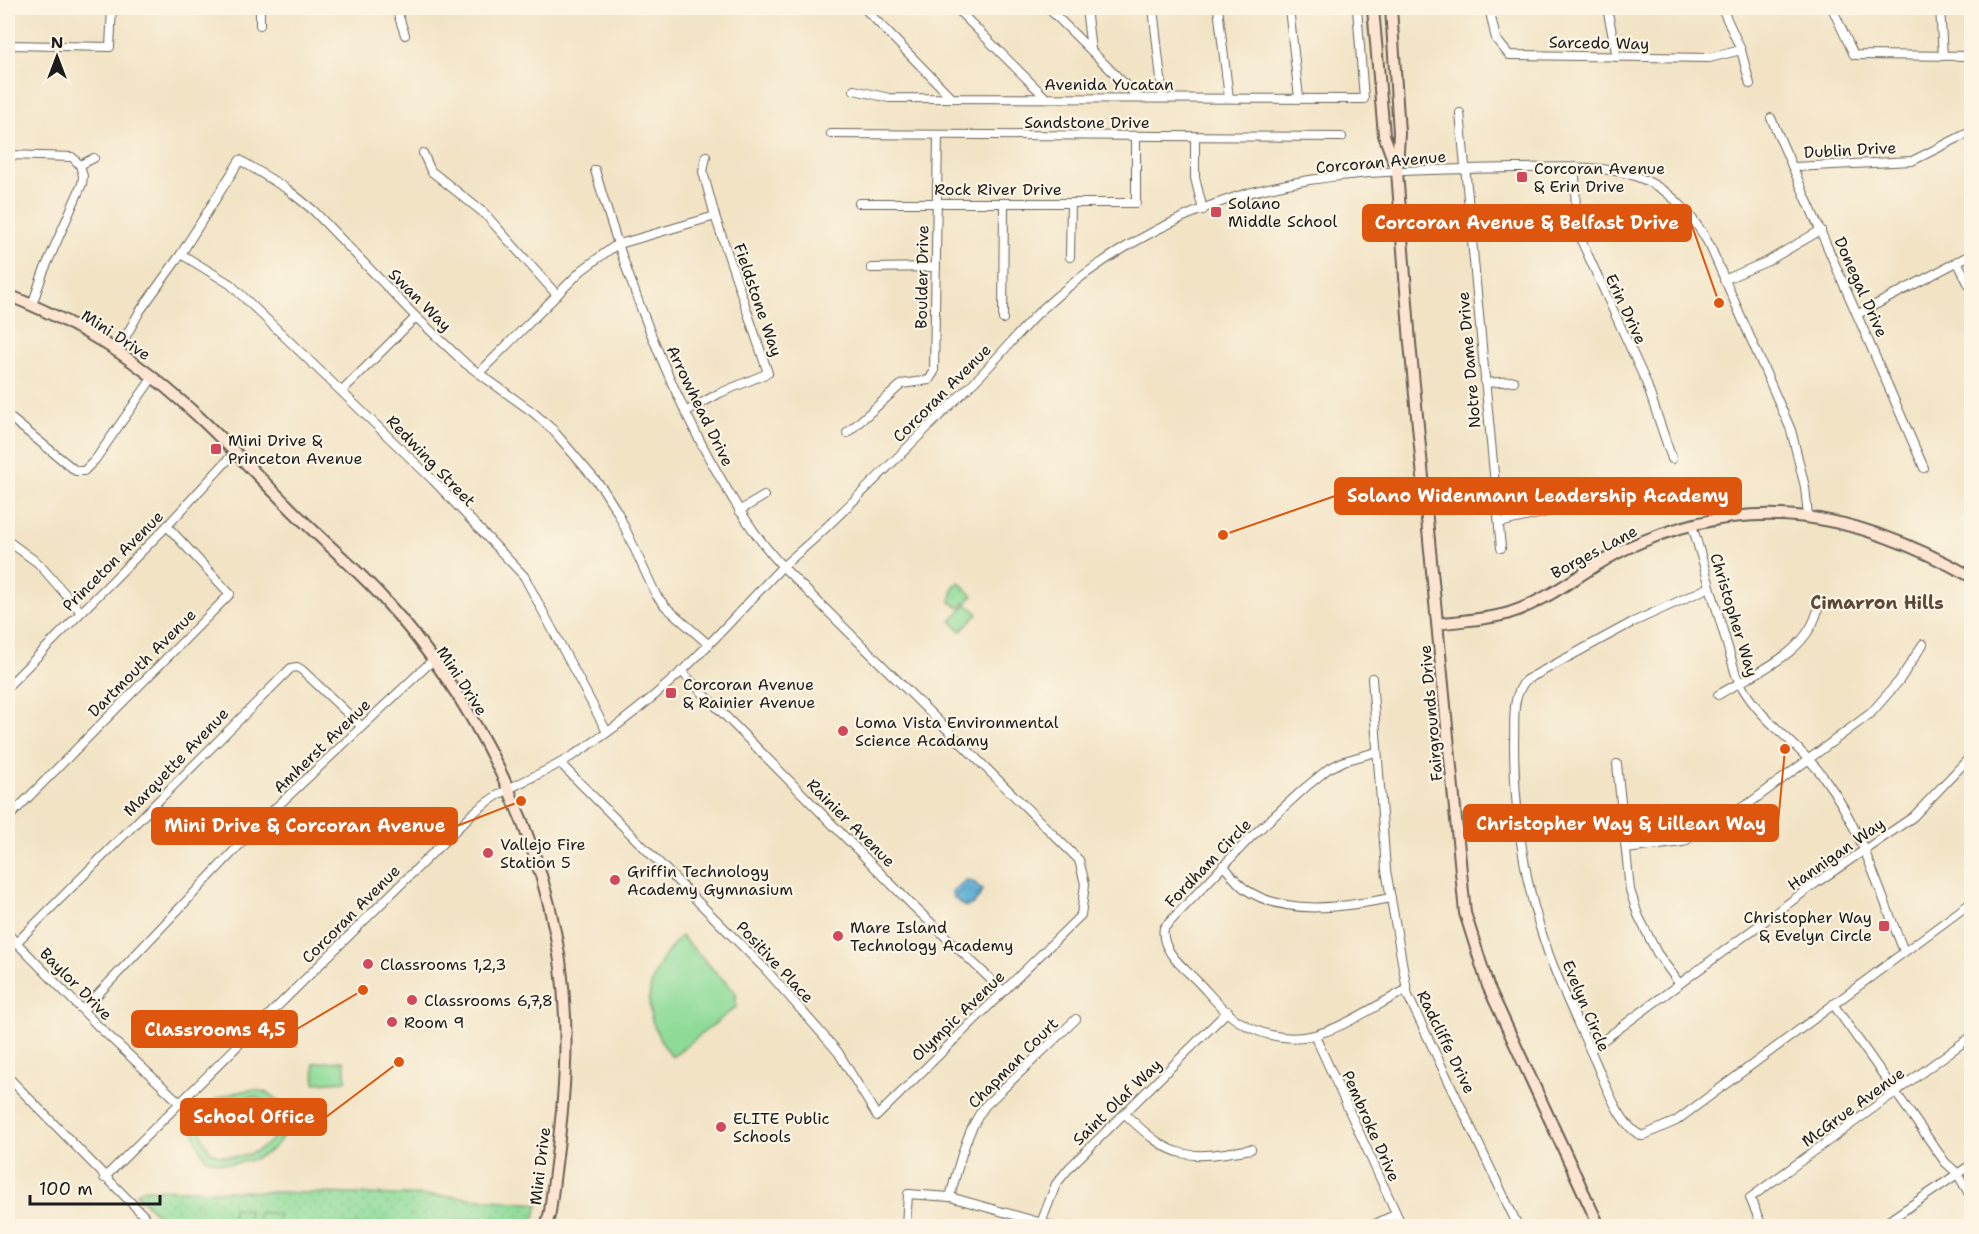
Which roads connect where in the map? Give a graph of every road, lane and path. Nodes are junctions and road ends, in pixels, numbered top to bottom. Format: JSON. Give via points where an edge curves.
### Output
{"nodes":[{"id":1,"x":112,"y":8,"type":"edge"},
{"id":2,"x":260,"y":8,"type":"edge"},
{"id":3,"x":396,"y":8,"type":"edge"},
{"id":4,"x":864,"y":8,"type":"edge"},
{"id":5,"x":956,"y":8,"type":"edge"},
{"id":6,"x":1048,"y":8,"type":"edge"},
{"id":7,"x":1086,"y":8,"type":"edge"},
{"id":8,"x":1153,"y":8,"type":"edge"},
{"id":9,"x":1218,"y":8,"type":"edge"},
{"id":10,"x":1289,"y":8,"type":"edge"},
{"id":11,"x":1357,"y":8,"type":"edge"},
{"id":12,"x":1373,"y":8,"type":"edge"},
{"id":13,"x":1391,"y":8,"type":"edge"},
{"id":14,"x":1489,"y":8,"type":"edge"},
{"id":15,"x":1607,"y":8,"type":"edge"},
{"id":16,"x":1722,"y":8,"type":"edge"},
{"id":17,"x":1832,"y":8,"type":"edge"},
{"id":18,"x":1940,"y":8,"type":"edge"},
{"id":19,"x":260,"y":25,"type":"dead end"},
{"id":20,"x":405,"y":34,"type":"dead end"},
{"id":21,"x":8,"y":45,"type":"edge"},
{"id":22,"x":1091,"y":50,"type":"junction"},
{"id":23,"x":1741,"y":50,"type":"junction"},
{"id":24,"x":1943,"y":56,"type":"junction"},
{"id":25,"x":1971,"y":56,"type":"edge"},
{"id":26,"x":1617,"y":57,"type":"junction"},
{"id":27,"x":1750,"y":84,"type":"dead end"},
{"id":28,"x":854,"y":90,"type":"dead end"},
{"id":29,"x":1138,"y":97,"type":"junction"},
{"id":30,"x":1163,"y":97,"type":"junction"},
{"id":31,"x":952,"y":98,"type":"junction"},
{"id":32,"x":1046,"y":98,"type":"junction"},
{"id":33,"x":1229,"y":98,"type":"junction"},
{"id":34,"x":1299,"y":98,"type":"junction"},
{"id":35,"x":1460,"y":113,"type":"dead end"},
{"id":36,"x":1771,"y":118,"type":"dead end"},
{"id":37,"x":1971,"y":131,"type":"edge"},
{"id":38,"x":831,"y":135,"type":"dead end"},
{"id":39,"x":938,"y":135,"type":"junction"},
{"id":40,"x":1136,"y":136,"type":"junction"},
{"id":41,"x":1195,"y":136,"type":"junction"},
{"id":42,"x":1342,"y":137,"type":"dead end"},
{"id":43,"x":423,"y":153,"type":"dead end"},
{"id":44,"x":8,"y":155,"type":"edge"},
{"id":45,"x":706,"y":156,"type":"dead end"},
{"id":46,"x":94,"y":158,"type":"dead end"},
{"id":47,"x":80,"y":165,"type":"junction"},
{"id":48,"x":1794,"y":166,"type":"junction"},
{"id":49,"x":1575,"y":167,"type":"junction"},
{"id":50,"x":1465,"y":169,"type":"junction"},
{"id":51,"x":595,"y":170,"type":"dead end"},
{"id":52,"x":1397,"y":171,"type":"junction"},
{"id":53,"x":859,"y":203,"type":"dead end"},
{"id":54,"x":937,"y":203,"type":"junction"},
{"id":55,"x":1004,"y":203,"type":"junction"},
{"id":56,"x":1071,"y":203,"type":"junction"},
{"id":57,"x":1203,"y":210,"type":"junction"},
{"id":58,"x":715,"y":216,"type":"junction"},
{"id":59,"x":1821,"y":230,"type":"junction"},
{"id":60,"x":616,"y":245,"type":"junction"},
{"id":61,"x":181,"y":254,"type":"junction"},
{"id":62,"x":1971,"y":254,"type":"edge"},
{"id":63,"x":1070,"y":257,"type":"dead end"},
{"id":64,"x":1957,"y":261,"type":"junction"},
{"id":65,"x":936,"y":267,"type":"junction"},
{"id":66,"x":871,"y":268,"type":"dead end"},
{"id":67,"x":1724,"y":280,"type":"junction"},
{"id":68,"x":1971,"y":291,"type":"edge"},
{"id":69,"x":557,"y":294,"type":"junction"},
{"id":70,"x":8,"y":296,"type":"edge"},
{"id":71,"x":32,"y":305,"type":"junction"},
{"id":72,"x":1858,"y":314,"type":"junction"},
{"id":73,"x":416,"y":317,"type":"junction"},
{"id":74,"x":1003,"y":319,"type":"dead end"},
{"id":75,"x":117,"y":352,"type":"junction"},
{"id":76,"x":479,"y":373,"type":"junction"},
{"id":77,"x":153,"y":377,"type":"junction"},
{"id":78,"x":1514,"y":381,"type":"dead end"},
{"id":79,"x":1485,"y":383,"type":"junction"},
{"id":80,"x":343,"y":390,"type":"junction"},
{"id":81,"x":685,"y":412,"type":"junction"},
{"id":82,"x":8,"y":416,"type":"edge"},
{"id":83,"x":847,"y":434,"type":"dead end"},
{"id":84,"x":235,"y":452,"type":"junction"},
{"id":85,"x":1672,"y":459,"type":"dead end"},
{"id":86,"x":1924,"y":468,"type":"dead end"},
{"id":87,"x":764,"y":496,"type":"dead end"},
{"id":88,"x":739,"y":511,"type":"junction"},
{"id":89,"x":1551,"y":511,"type":"dead end"},
{"id":90,"x":1808,"y":516,"type":"junction"},
{"id":91,"x":1498,"y":523,"type":"junction"},
{"id":92,"x":1692,"y":525,"type":"junction"},
{"id":93,"x":167,"y":526,"type":"junction"},
{"id":94,"x":8,"y":541,"type":"edge"},
{"id":95,"x":1501,"y":548,"type":"dead end"},
{"id":96,"x":783,"y":567,"type":"junction"},
{"id":97,"x":1971,"y":578,"type":"edge"},
{"id":98,"x":1710,"y":587,"type":"junction"},
{"id":99,"x":1819,"y":604,"type":"dead end"},
{"id":100,"x":81,"y":612,"type":"junction"},
{"id":101,"x":1438,"y":624,"type":"junction"},
{"id":102,"x":1923,"y":644,"type":"dead end"},
{"id":103,"x":709,"y":645,"type":"junction"},
{"id":104,"x":433,"y":660,"type":"junction"},
{"id":105,"x":681,"y":671,"type":"junction"},
{"id":106,"x":1372,"y":678,"type":"dead end"},
{"id":107,"x":1739,"y":682,"type":"junction"},
{"id":108,"x":8,"y":686,"type":"edge"},
{"id":109,"x":1718,"y":695,"type":"dead end"},
{"id":110,"x":361,"y":726,"type":"junction"},
{"id":111,"x":608,"y":732,"type":"junction"},
{"id":112,"x":1376,"y":752,"type":"junction"},
{"id":113,"x":1971,"y":755,"type":"edge"},
{"id":114,"x":1808,"y":760,"type":"junction"},
{"id":115,"x":560,"y":763,"type":"junction"},
{"id":116,"x":1617,"y":764,"type":"dead end"},
{"id":117,"x":507,"y":789,"type":"junction"},
{"id":118,"x":8,"y":818,"type":"edge"},
{"id":119,"x":1626,"y":849,"type":"junction"},
{"id":120,"x":1863,"y":851,"type":"junction"},
{"id":121,"x":1223,"y":865,"type":"junction"},
{"id":122,"x":1390,"y":898,"type":"junction"},
{"id":123,"x":1971,"y":902,"type":"edge"},
{"id":124,"x":8,"y":934,"type":"edge"},
{"id":125,"x":16,"y":943,"type":"junction"},
{"id":126,"x":1904,"y":951,"type":"junction"},
{"id":127,"x":1679,"y":983,"type":"junction"},
{"id":128,"x":1406,"y":990,"type":"junction"},
{"id":129,"x":1003,"y":991,"type":"junction"},
{"id":130,"x":1833,"y":1004,"type":"junction"},
{"id":131,"x":83,"y":1010,"type":"junction"},
{"id":132,"x":1228,"y":1011,"type":"junction"},
{"id":133,"x":1076,"y":1019,"type":"dead end"},
{"id":134,"x":1315,"y":1036,"type":"junction"},
{"id":135,"x":1971,"y":1036,"type":"edge"},
{"id":136,"x":1590,"y":1050,"type":"junction"},
{"id":137,"x":8,"y":1077,"type":"edge"},
{"id":138,"x":1897,"y":1092,"type":"junction"},
{"id":139,"x":179,"y":1102,"type":"junction"},
{"id":140,"x":1125,"y":1114,"type":"junction"},
{"id":141,"x":877,"y":1116,"type":"joint"},
{"id":142,"x":1251,"y":1149,"type":"dead end"},
{"id":143,"x":1971,"y":1164,"type":"edge"},
{"id":144,"x":1957,"y":1173,"type":"junction"},
{"id":145,"x":104,"y":1178,"type":"junction"},
{"id":146,"x":950,"y":1197,"type":"junction"},
{"id":147,"x":1971,"y":1199,"type":"edge"},
{"id":148,"x":1396,"y":1214,"type":"junction"},
{"id":149,"x":8,"y":1221,"type":"edge"},
{"id":150,"x":1041,"y":1223,"type":"junction"},
{"id":151,"x":14,"y":1227,"type":"edge"},
{"id":152,"x":154,"y":1227,"type":"edge"},
{"id":153,"x":546,"y":1227,"type":"edge"},
{"id":154,"x":906,"y":1227,"type":"edge"},
{"id":155,"x":1053,"y":1227,"type":"edge"},
{"id":156,"x":1371,"y":1227,"type":"edge"},
{"id":157,"x":1402,"y":1227,"type":"edge"},
{"id":158,"x":1518,"y":1227,"type":"edge"},
{"id":159,"x":1599,"y":1227,"type":"edge"},
{"id":160,"x":1762,"y":1227,"type":"edge"},
{"id":161,"x":1881,"y":1227,"type":"edge"}],
"edges":[{"from":1,"to":21,"type":"street","via":[[110,47]]},
{"from":2,"to":19,"type":"street"},
{"from":3,"to":20,"type":"street"},
{"from":4,"to":31,"type":"street"},
{"from":5,"to":32,"type":"street"},
{"from":6,"to":22,"type":"street"},
{"from":7,"to":22,"type":"street"},
{"from":8,"to":30,"type":"street"},
{"from":9,"to":33,"type":"street"},
{"from":10,"to":34,"type":"street"},
{"from":11,"to":34,"type":"street","name":"Avenida Yucatan","via":[[1364,99]]},
{"from":12,"to":52,"type":"street","name":"Fairgrounds Drive","via":[[1384,135]]},
{"from":13,"to":52,"type":"street","name":"Fairgrounds Drive","via":[[1399,133]]},
{"from":14,"to":26,"type":"street","name":"Sarcedo Way","via":[[1496,39],[1509,55]]},
{"from":15,"to":26,"type":"street"},
{"from":16,"to":23,"type":"street"},
{"from":17,"to":24,"type":"street","via":[[1854,56]]},
{"from":18,"to":24,"type":"street"},
{"from":22,"to":29,"type":"street"},
{"from":23,"to":26,"type":"street","name":"Sarcedo Way","via":[[1709,58]]},
{"from":23,"to":27,"type":"street"},
{"from":24,"to":25,"type":"street"},
{"from":28,"to":31,"type":"street","name":"Avenida Yucatan","via":[[889,98]]},
{"from":29,"to":30,"type":"street","name":"Avenida Yucatan"},
{"from":29,"to":32,"type":"street","name":"Avenida Yucatan"},
{"from":30,"to":33,"type":"street","name":"Avenida Yucatan"},
{"from":31,"to":32,"type":"street","name":"Avenida Yucatan"},
{"from":33,"to":34,"type":"street","name":"Avenida Yucatan"},
{"from":35,"to":50,"type":"street","name":"Notre Dame Drive"},
{"from":36,"to":48,"type":"street","name":"Donegal Drive"},
{"from":37,"to":48,"type":"street","name":"Dublin Drive","via":[[1912,161]]},
{"from":38,"to":39,"type":"street","name":"Sandstone Drive"},
{"from":39,"to":40,"type":"street","name":"Sandstone Drive"},
{"from":39,"to":54,"type":"street","name":"Boulder Drive"},
{"from":40,"to":41,"type":"street","name":"Sandstone Drive"},
{"from":40,"to":56,"type":"street","name":"Rock River Drive","via":[[1136,203]]},
{"from":41,"to":42,"type":"street","name":"Sandstone Drive"},
{"from":41,"to":57,"type":"street","via":[[1195,178]]},
{"from":43,"to":69,"type":"street","via":[[431,171],[485,214]]},
{"from":44,"to":47,"type":"street","via":[[72,157]]},
{"from":45,"to":58,"type":"street","via":[[703,172]]},
{"from":46,"to":47,"type":"street"},
{"from":47,"to":71,"type":"street","via":[[82,184]]},
{"from":48,"to":59,"type":"street","name":"Donegal Drive"},
{"from":49,"to":50,"type":"street","name":"Corcoran Avenue"},
{"from":49,"to":67,"type":"street","name":"Corcoran Avenue","via":[[1626,171],[1666,193],[1706,238]]},
{"from":49,"to":85,"type":"street","name":"Erin Drive","via":[[1576,229],[1646,382]]},
{"from":50,"to":52,"type":"street","name":"Corcoran Avenue"},
{"from":50,"to":79,"type":"street","name":"Notre Dame Drive"},
{"from":51,"to":60,"type":"street","name":"Arrowhead Drive"},
{"from":52,"to":57,"type":"street","name":"Corcoran Avenue","via":[[1287,184],[1238,196]]},
{"from":52,"to":101,"type":"street","name":"Fairgrounds Drive"},
{"from":53,"to":54,"type":"street","name":"Rock River Drive"},
{"from":54,"to":55,"type":"street","name":"Rock River Drive"},
{"from":54,"to":65,"type":"street","name":"Boulder Drive"},
{"from":55,"to":56,"type":"street","name":"Rock River Drive"},
{"from":55,"to":74,"type":"street"},
{"from":56,"to":63,"type":"street"},
{"from":57,"to":96,"type":"street","name":"Corcoran Avenue","via":[[1114,254],[1063,291]]},
{"from":58,"to":60,"type":"street"},
{"from":58,"to":81,"type":"street","name":"Fieldstone Way","via":[[768,373]]},
{"from":59,"to":67,"type":"street"},
{"from":59,"to":72,"type":"street","name":"Donegal Drive"},
{"from":60,"to":69,"type":"street"},
{"from":60,"to":81,"type":"street","name":"Arrowhead Drive"},
{"from":61,"to":73,"type":"street","name":"Swan Way","via":[[240,160],[313,210]]},
{"from":61,"to":75,"type":"street","name":"Swan Way","via":[[140,311]]},
{"from":61,"to":80,"type":"street","name":"Redwing Street","via":[[230,284]]},
{"from":62,"to":64,"type":"street"},
{"from":64,"to":68,"type":"street"},
{"from":64,"to":72,"type":"street"},
{"from":65,"to":66,"type":"street"},
{"from":65,"to":83,"type":"street","name":"Boulder Drive","via":[[934,372],[929,380],[902,384]]},
{"from":67,"to":90,"type":"street","name":"Corcoran Avenue","via":[[1791,430],[1804,478]]},
{"from":69,"to":76,"type":"street"},
{"from":70,"to":71,"type":"street","name":"Mini Drive"},
{"from":71,"to":75,"type":"street","name":"Mini Drive","via":[[80,328]]},
{"from":72,"to":86,"type":"street","name":"Donegal Drive"},
{"from":73,"to":76,"type":"street","name":"Swan Way"},
{"from":73,"to":80,"type":"street"},
{"from":75,"to":77,"type":"street","name":"Mini Drive"},
{"from":76,"to":103,"type":"street","name":"Swan Way","via":[[534,413],[567,446],[618,513],[656,596]]},
{"from":77,"to":82,"type":"street","via":[[84,471],[76,471]]},
{"from":77,"to":84,"type":"street","name":"Mini Drive"},
{"from":78,"to":79,"type":"street"},
{"from":79,"to":91,"type":"street","name":"Notre Dame Drive"},
{"from":80,"to":111,"type":"street","name":"Redwing Street","via":[[524,576]]},
{"from":81,"to":88,"type":"street","name":"Arrowhead Drive"},
{"from":84,"to":93,"type":"street","name":"Princeton Avenue"},
{"from":84,"to":104,"type":"street","name":"Mini Drive","via":[[382,597]]},
{"from":87,"to":88,"type":"street"},
{"from":88,"to":96,"type":"street","name":"Arrowhead Drive"},
{"from":89,"to":91,"type":"street"},
{"from":90,"to":92,"type":"street","name":"Borges Lane","via":[[1743,516]]},
{"from":90,"to":97,"type":"street","name":"Borges Lane","via":[[1890,537]]},
{"from":91,"to":95,"type":"street","name":"Notre Dame Drive"},
{"from":92,"to":98,"type":"street","name":"Christopher Way"},
{"from":92,"to":101,"type":"street","name":"Borges Lane","via":[[1623,550],[1526,606],[1508,613]]},
{"from":93,"to":100,"type":"street","name":"Princeton Avenue"},
{"from":93,"to":118,"type":"street","name":"Dartmouth Avenue","via":[[230,594]]},
{"from":94,"to":100,"type":"street","via":[[38,563]]},
{"from":96,"to":103,"type":"street","name":"Corcoran Avenue"},
{"from":96,"to":129,"type":"street","name":"Olympic Avenue","via":[[1079,860],[1085,884],[1081,915]]},
{"from":98,"to":107,"type":"street","name":"Christopher Way"},
{"from":98,"to":136,"type":"street","name":"Evelyn Circle","via":[[1631,623],[1526,680],[1517,690],[1514,767],[1524,865],[1548,952]]},
{"from":99,"to":107,"type":"street","via":[[1809,634],[1779,660]]},
{"from":100,"to":108,"type":"street","name":"Princeton Avenue"},
{"from":101,"to":159,"type":"street","name":"Fairgrounds Drive","via":[[1461,877],[1473,944],[1488,986]]},
{"from":102,"to":114,"type":"street","via":[[1899,681],[1871,713]]},
{"from":103,"to":105,"type":"street","name":"Corcoran Avenue"},
{"from":104,"to":110,"type":"street","name":"Amherst Avenue"},
{"from":104,"to":117,"type":"street","name":"Mini Drive"},
{"from":105,"to":111,"type":"street","name":"Corcoran Avenue"},
{"from":105,"to":129,"type":"street","name":"Rainier Avenue","via":[[911,904]]},
{"from":106,"to":112,"type":"street","name":"Radcliffe Drive"},
{"from":107,"to":109,"type":"street"},
{"from":107,"to":114,"type":"street","name":"Christopher Way","via":[[1760,714]]},
{"from":110,"to":125,"type":"street","name":"Marquette Avenue","via":[[302,670],[291,668]]},
{"from":110,"to":131,"type":"street","name":"Amherst Avenue","via":[[268,815]]},
{"from":111,"to":115,"type":"street","name":"Corcoran Avenue"},
{"from":112,"to":121,"type":"street","name":"Fordham Circle","via":[[1344,760],[1328,769]]},
{"from":112,"to":122,"type":"street","name":"Radcliffe Drive"},
{"from":113,"to":120,"type":"street","name":"Hannigan Way","via":[[1913,817]]},
{"from":114,"to":119,"type":"street","via":[[1698,836],[1672,844]]},
{"from":114,"to":120,"type":"street","name":"Christopher Way","via":[[1841,803]]},
{"from":115,"to":117,"type":"street","name":"Corcoran Avenue"},
{"from":115,"to":141,"type":"street","name":"Positive Place","via":[[767,972],[838,1052]]},
{"from":116,"to":119,"type":"street"},
{"from":117,"to":139,"type":"street","name":"Corcoran Avenue","via":[[471,815]]},
{"from":117,"to":153,"type":"street","name":"Mini Drive","via":[[526,832],[552,915],[565,1014],[566,1073]]},
{"from":119,"to":127,"type":"street","via":[[1630,890],[1638,915],[1657,953]]},
{"from":120,"to":126,"type":"street","name":"Christopher Way"},
{"from":120,"to":127,"type":"street","name":"Hannigan Way"},
{"from":121,"to":122,"type":"street","via":[[1245,889],[1281,904],[1332,906]]},
{"from":121,"to":132,"type":"street","name":"Fordham Circle","via":[[1163,933],[1173,957]]},
{"from":122,"to":128,"type":"street","name":"Radcliffe Drive"},
{"from":123,"to":126,"type":"street","name":"Evelyn Circle"},
{"from":124,"to":125,"type":"street","name":"Baylor Drive"},
{"from":125,"to":131,"type":"street","name":"Baylor Drive"},
{"from":126,"to":130,"type":"street","name":"Evelyn Circle"},
{"from":127,"to":136,"type":"street","name":"Hannigan Way"},
{"from":128,"to":134,"type":"street","name":"Fordham Circle"},
{"from":128,"to":158,"type":"street","name":"Radcliffe Drive"},
{"from":129,"to":141,"type":"street","name":"Olympic Avenue"},
{"from":130,"to":136,"type":"street","name":"Evelyn Circle","via":[[1676,1121],[1642,1136],[1631,1132]]},
{"from":130,"to":138,"type":"street"},
{"from":131,"to":139,"type":"street","name":"Baylor Drive"},
{"from":132,"to":134,"type":"street","name":"Fordham Circle","via":[[1268,1036]]},
{"from":132,"to":140,"type":"street","name":"Saint Olaf Way"},
{"from":133,"to":146,"type":"street","name":"Chapman Court","via":[[975,1119]]},
{"from":134,"to":148,"type":"street","name":"Pembroke Drive"},
{"from":135,"to":138,"type":"street","name":"McGrue Avenue"},
{"from":137,"to":145,"type":"street"},
{"from":138,"to":144,"type":"street","via":[[1945,1162]]},
{"from":138,"to":160,"type":"street","name":"McGrue Avenue","via":[[1750,1198]]},
{"from":139,"to":145,"type":"street","name":"Corcoran Avenue"},
{"from":140,"to":142,"type":"street","via":[[1145,1134],[1182,1155],[1201,1157]]},
{"from":140,"to":150,"type":"street","name":"Saint Olaf Way","via":[[1056,1184]]},
{"from":143,"to":144,"type":"street"},
{"from":144,"to":147,"type":"street"},
{"from":144,"to":161,"type":"street"},
{"from":145,"to":152,"type":"street"},
{"from":146,"to":150,"type":"street"},
{"from":146,"to":154,"type":"street","via":[[908,1194]]},
{"from":148,"to":156,"type":"street"},
{"from":148,"to":157,"type":"street","name":"Pembroke Drive"},
{"from":149,"to":151,"type":"street"},
{"from":150,"to":155,"type":"street"}]}
